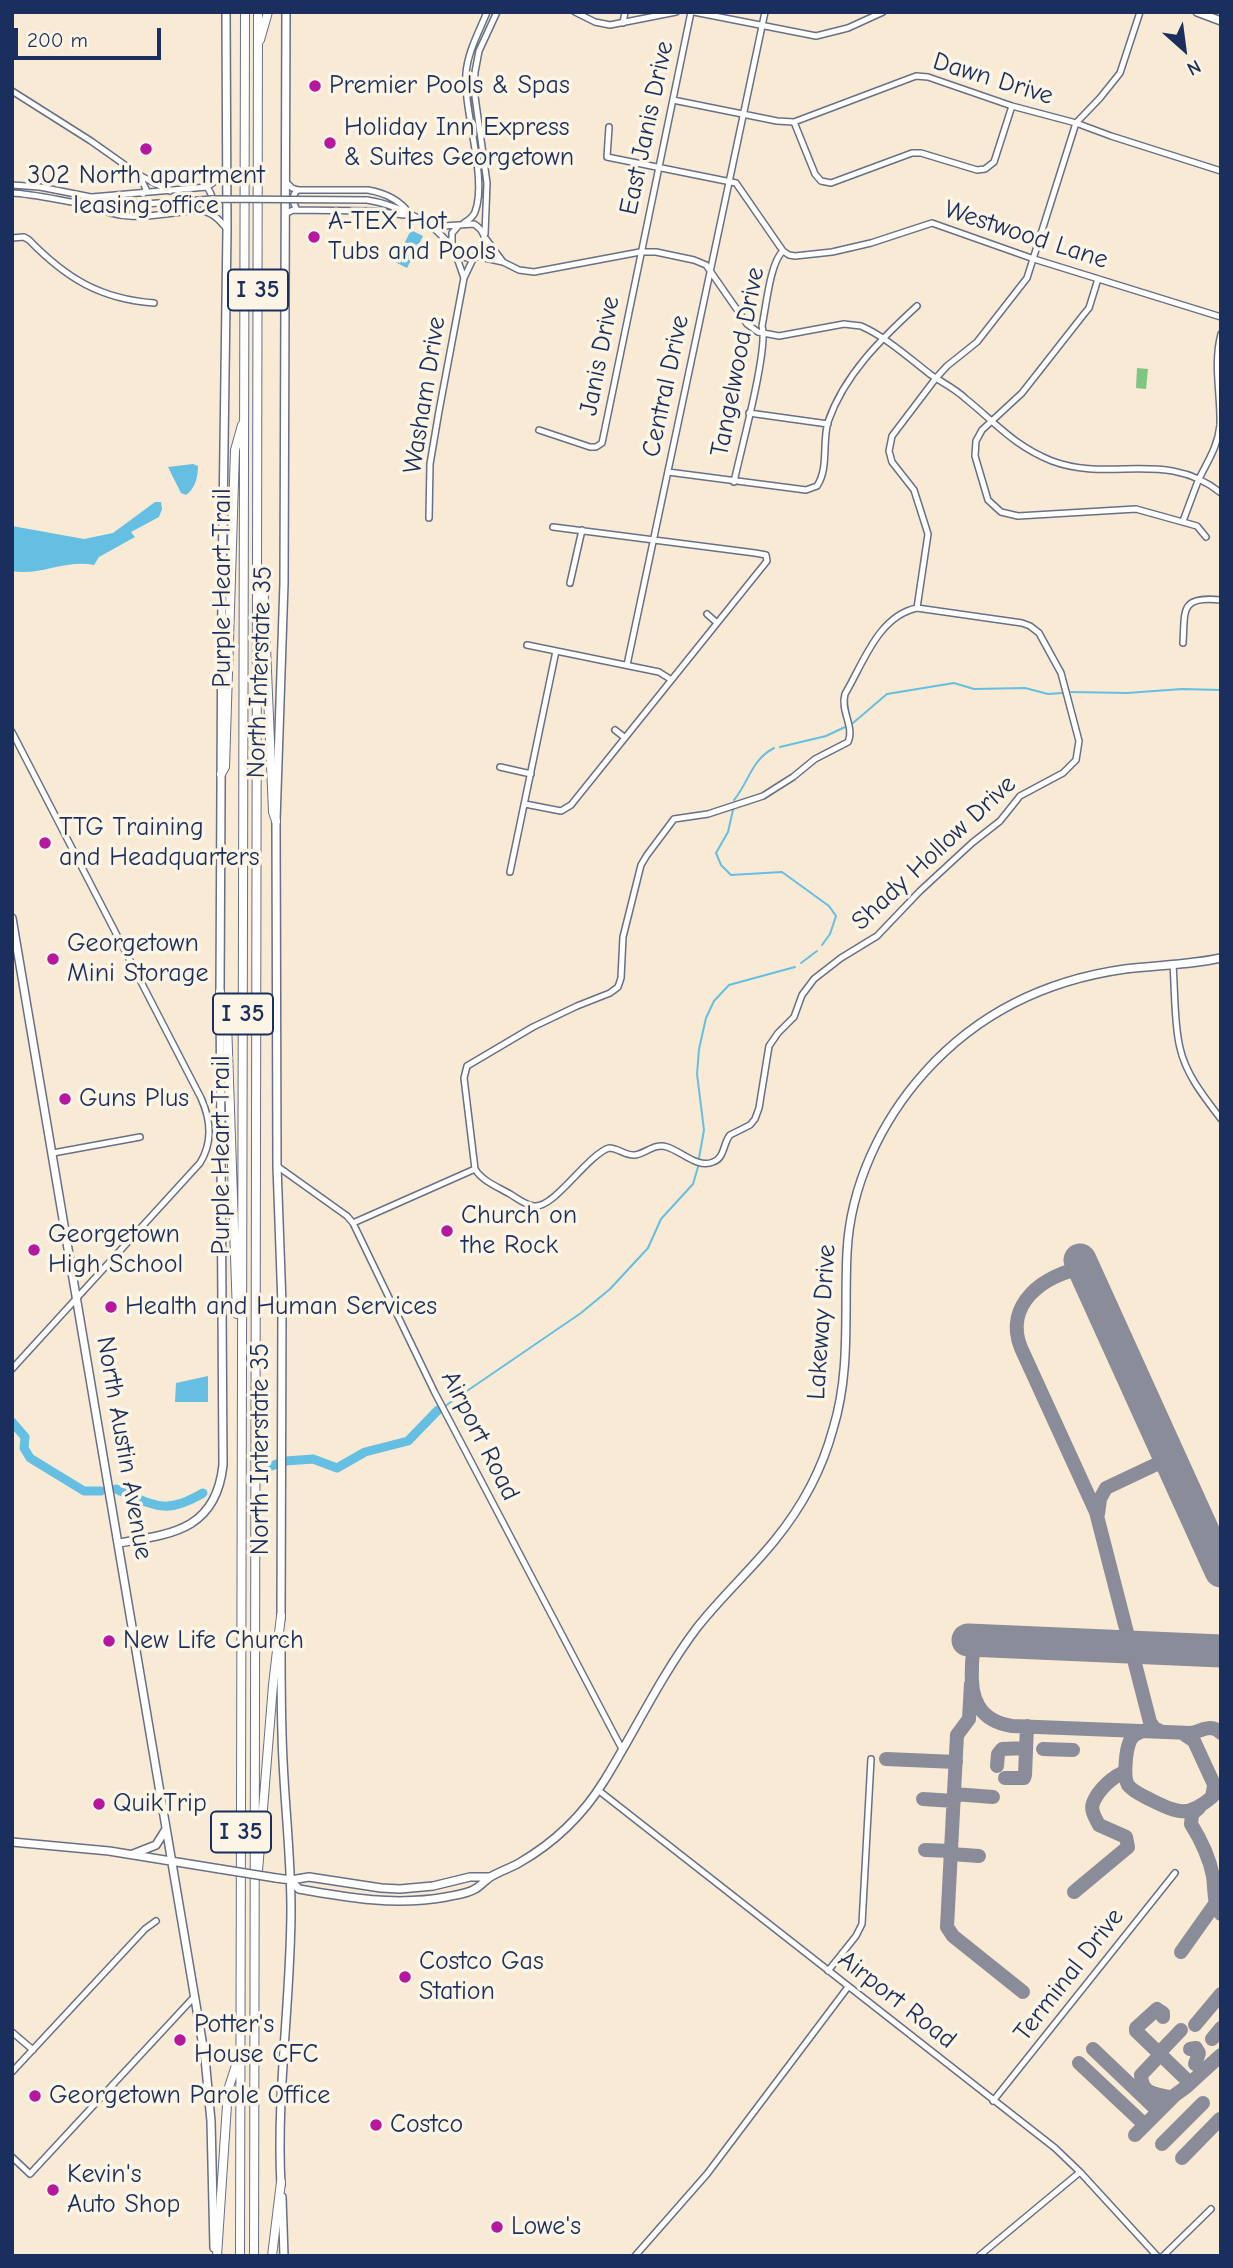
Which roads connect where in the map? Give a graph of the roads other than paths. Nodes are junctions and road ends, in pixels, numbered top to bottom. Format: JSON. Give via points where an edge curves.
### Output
{"nodes":[{"id":1,"x":226,"y":12,"type":"edge"},
{"id":2,"x":245,"y":12,"type":"edge"},
{"id":3,"x":258,"y":12,"type":"edge"},
{"id":4,"x":268,"y":12,"type":"edge"},
{"id":5,"x":286,"y":12,"type":"edge"},
{"id":6,"x":487,"y":12,"type":"edge"},
{"id":7,"x":497,"y":12,"type":"edge"},
{"id":8,"x":575,"y":12,"type":"edge"},
{"id":9,"x":625,"y":12,"type":"edge"},
{"id":10,"x":676,"y":12,"type":"edge"},
{"id":11,"x":692,"y":12,"type":"edge"},
{"id":12,"x":765,"y":12,"type":"edge"},
{"id":13,"x":883,"y":12,"type":"edge"},
{"id":14,"x":1140,"y":12,"type":"edge"},
{"id":15,"x":1198,"y":12,"type":"edge"},
{"id":16,"x":1221,"y":21,"type":"edge"},
{"id":17,"x":623,"y":23,"type":"junction"},
{"id":18,"x":762,"y":26,"type":"junction"},
{"id":19,"x":257,"y":50,"type":"junction"},
{"id":20,"x":470,"y":50,"type":"junction"},
{"id":21,"x":479,"y":51,"type":"junction"},
{"id":22,"x":12,"y":91,"type":"edge"},
{"id":23,"x":673,"y":100,"type":"junction"},
{"id":24,"x":1012,"y":106,"type":"junction"},
{"id":25,"x":477,"y":109,"type":"junction"},
{"id":26,"x":468,"y":110,"type":"junction"},
{"id":27,"x":743,"y":114,"type":"junction"},
{"id":28,"x":794,"y":122,"type":"junction"},
{"id":29,"x":1076,"y":122,"type":"junction"},
{"id":30,"x":609,"y":127,"type":"dead end"},
{"id":31,"x":485,"y":165,"type":"junction"},
{"id":32,"x":476,"y":166,"type":"junction"},
{"id":33,"x":660,"y":168,"type":"junction"},
{"id":34,"x":226,"y":170,"type":"junction"},
{"id":35,"x":1221,"y":172,"type":"edge"},
{"id":36,"x":139,"y":175,"type":"junction"},
{"id":37,"x":285,"y":180,"type":"junction"},
{"id":38,"x":729,"y":182,"type":"junction"},
{"id":39,"x":12,"y":185,"type":"edge"},
{"id":40,"x":207,"y":187,"type":"junction"},
{"id":41,"x":298,"y":190,"type":"junction"},
{"id":42,"x":170,"y":191,"type":"junction"},
{"id":43,"x":12,"y":194,"type":"edge"},
{"id":44,"x":142,"y":194,"type":"junction"},
{"id":45,"x":92,"y":197,"type":"junction"},
{"id":46,"x":93,"y":205,"type":"junction"},
{"id":47,"x":136,"y":205,"type":"junction"},
{"id":48,"x":297,"y":210,"type":"junction"},
{"id":49,"x":206,"y":211,"type":"junction"},
{"id":50,"x":285,"y":214,"type":"junction"},
{"id":51,"x":411,"y":216,"type":"junction"},
{"id":52,"x":424,"y":222,"type":"junction"},
{"id":53,"x":462,"y":224,"type":"junction"},
{"id":54,"x":227,"y":230,"type":"junction"},
{"id":55,"x":485,"y":236,"type":"junction"},
{"id":56,"x":12,"y":238,"type":"edge"},
{"id":57,"x":453,"y":250,"type":"junction"},
{"id":58,"x":783,"y":251,"type":"junction"},
{"id":59,"x":640,"y":252,"type":"junction"},
{"id":60,"x":475,"y":257,"type":"junction"},
{"id":61,"x":1034,"y":259,"type":"junction"},
{"id":62,"x":503,"y":262,"type":"junction"},
{"id":63,"x":710,"y":271,"type":"junction"},
{"id":64,"x":464,"y":278,"type":"junction"},
{"id":65,"x":1098,"y":279,"type":"junction"},
{"id":66,"x":154,"y":303,"type":"dead end"},
{"id":67,"x":916,"y":306,"type":"dead end"},
{"id":68,"x":1221,"y":317,"type":"edge"},
{"id":69,"x":765,"y":334,"type":"junction"},
{"id":70,"x":1221,"y":334,"type":"edge"},
{"id":71,"x":881,"y":338,"type":"junction"},
{"id":72,"x":936,"y":378,"type":"junction"},
{"id":73,"x":749,"y":413,"type":"junction"},
{"id":74,"x":244,"y":416,"type":"junction"},
{"id":75,"x":991,"y":422,"type":"junction"},
{"id":76,"x":828,"y":424,"type":"junction"},
{"id":77,"x":539,"y":430,"type":"dead end"},
{"id":78,"x":668,"y":472,"type":"junction"},
{"id":79,"x":1199,"y":480,"type":"junction"},
{"id":80,"x":734,"y":482,"type":"junction"},
{"id":81,"x":1221,"y":493,"type":"edge"},
{"id":82,"x":429,"y":518,"type":"dead end"},
{"id":83,"x":1183,"y":522,"type":"junction"},
{"id":84,"x":553,"y":527,"type":"dead end"},
{"id":85,"x":258,"y":530,"type":"junction"},
{"id":86,"x":582,"y":530,"type":"junction"},
{"id":87,"x":1206,"y":537,"type":"dead end"},
{"id":88,"x":654,"y":539,"type":"junction"},
{"id":89,"x":570,"y":583,"type":"dead end"},
{"id":90,"x":1221,"y":600,"type":"edge"},
{"id":91,"x":917,"y":608,"type":"junction"},
{"id":92,"x":706,"y":614,"type":"dead end"},
{"id":93,"x":716,"y":622,"type":"junction"},
{"id":94,"x":1183,"y":643,"type":"dead end"},
{"id":95,"x":527,"y":645,"type":"dead end"},
{"id":96,"x":556,"y":651,"type":"junction"},
{"id":97,"x":627,"y":666,"type":"junction"},
{"id":98,"x":670,"y":680,"type":"junction"},
{"id":99,"x":615,"y":730,"type":"dead end"},
{"id":100,"x":12,"y":732,"type":"edge"},
{"id":101,"x":624,"y":737,"type":"junction"},
{"id":102,"x":500,"y":767,"type":"dead end"},
{"id":103,"x":221,"y":774,"type":"junction"},
{"id":104,"x":531,"y":774,"type":"junction"},
{"id":105,"x":525,"y":804,"type":"junction"},
{"id":106,"x":276,"y":821,"type":"junction"},
{"id":107,"x":510,"y":872,"type":"dead end"},
{"id":108,"x":12,"y":918,"type":"edge"},
{"id":109,"x":1221,"y":958,"type":"edge"},
{"id":110,"x":1173,"y":965,"type":"junction"},
{"id":111,"x":220,"y":992,"type":"junction"},
{"id":112,"x":1221,"y":1119,"type":"edge"},
{"id":113,"x":140,"y":1137,"type":"dead end"},
{"id":114,"x":53,"y":1153,"type":"junction"},
{"id":115,"x":277,"y":1166,"type":"junction"},
{"id":116,"x":475,"y":1169,"type":"junction"},
{"id":117,"x":353,"y":1223,"type":"junction"},
{"id":118,"x":77,"y":1297,"type":"junction"},
{"id":119,"x":242,"y":1361,"type":"junction"},
{"id":120,"x":12,"y":1369,"type":"edge"},
{"id":121,"x":119,"y":1543,"type":"junction"},
{"id":122,"x":281,"y":1616,"type":"junction"},
{"id":123,"x":622,"y":1749,"type":"junction"},
{"id":124,"x":871,"y":1759,"type":"dead end"},
{"id":125,"x":598,"y":1790,"type":"junction"},
{"id":126,"x":166,"y":1828,"type":"junction"},
{"id":127,"x":12,"y":1842,"type":"edge"},
{"id":128,"x":131,"y":1855,"type":"junction"},
{"id":129,"x":171,"y":1861,"type":"junction"},
{"id":130,"x":1175,"y":1872,"type":"dead end"},
{"id":131,"x":490,"y":1877,"type":"junction"},
{"id":132,"x":290,"y":1880,"type":"junction"},
{"id":133,"x":308,"y":1890,"type":"junction"},
{"id":134,"x":254,"y":1903,"type":"junction"},
{"id":135,"x":291,"y":1910,"type":"junction"},
{"id":136,"x":156,"y":1921,"type":"dead end"},
{"id":137,"x":828,"y":1971,"type":"junction"},
{"id":138,"x":849,"y":1987,"type":"junction"},
{"id":139,"x":195,"y":1996,"type":"junction"},
{"id":140,"x":12,"y":2032,"type":"edge"},
{"id":141,"x":33,"y":2050,"type":"junction"},
{"id":142,"x":240,"y":2053,"type":"junction"},
{"id":143,"x":12,"y":2072,"type":"edge"},
{"id":144,"x":993,"y":2101,"type":"junction"},
{"id":145,"x":12,"y":2157,"type":"edge"},
{"id":146,"x":1080,"y":2172,"type":"junction"},
{"id":147,"x":281,"y":2182,"type":"junction"},
{"id":148,"x":1211,"y":2209,"type":"dead end"},
{"id":149,"x":216,"y":2256,"type":"edge"},
{"id":150,"x":240,"y":2256,"type":"edge"},
{"id":151,"x":254,"y":2256,"type":"edge"},
{"id":152,"x":272,"y":2256,"type":"edge"},
{"id":153,"x":284,"y":2256,"type":"edge"},
{"id":154,"x":635,"y":2256,"type":"edge"},
{"id":155,"x":979,"y":2256,"type":"edge"},
{"id":156,"x":1157,"y":2256,"type":"edge"},
{"id":157,"x":1163,"y":2256,"type":"edge"}],
"edges":[{"from":1,"to":34,"type":"main road","name":"North Interstate 35"},
{"from":2,"to":74,"type":"highway","name":"Purple Heart Trail","number":"I 35"},
{"from":3,"to":19,"type":"highway","name":"Purple Heart Trail","number":"I 35"},
{"from":4,"to":19,"type":"highway"},
{"from":5,"to":37,"type":"main road","name":"North Interstate 35"},
{"from":6,"to":20,"type":"street"},
{"from":7,"to":21,"type":"street"},
{"from":8,"to":17,"type":"street","via":[[600,24]]},
{"from":9,"to":17,"type":"street"},
{"from":10,"to":17,"type":"street"},
{"from":11,"to":18,"type":"street"},
{"from":11,"to":23,"type":"street","name":"East Janis Drive"},
{"from":12,"to":18,"type":"street","name":"Central Drive"},
{"from":13,"to":18,"type":"street","via":[[816,36]]},
{"from":14,"to":29,"type":"street","via":[[1120,73]]},
{"from":15,"to":16,"type":"main road"},
{"from":18,"to":27,"type":"street","name":"Central Drive"},
{"from":19,"to":85,"type":"highway","name":"Purple Heart Trail","number":"I 35"},
{"from":20,"to":21,"type":"street"},
{"from":20,"to":26,"type":"street"},
{"from":21,"to":25,"type":"street"},
{"from":22,"to":36,"type":"street"},
{"from":23,"to":27,"type":"street","name":"Dawn Drive"},
{"from":23,"to":33,"type":"street","name":"East Janis Drive"},
{"from":24,"to":28,"type":"street","name":"Dawn Drive","via":[[916,76]]},
{"from":24,"to":28,"type":"street","via":[[995,159],[985,169],[912,153],[831,183],[815,174]]},
{"from":24,"to":29,"type":"street","name":"Dawn Drive"},
{"from":25,"to":26,"type":"street"},
{"from":25,"to":31,"type":"street"},
{"from":26,"to":32,"type":"street"},
{"from":27,"to":28,"type":"street","name":"Dawn Drive"},
{"from":27,"to":38,"type":"street","name":"Central Drive"},
{"from":29,"to":35,"type":"street","name":"Dawn Drive"},
{"from":29,"to":61,"type":"street"},
{"from":30,"to":33,"type":"street","via":[[607,157]]},
{"from":31,"to":32,"type":"street"},
{"from":31,"to":55,"type":"street"},
{"from":32,"to":53,"type":"street","via":[[477,205],[473,216]]},
{"from":33,"to":38,"type":"street"},
{"from":33,"to":59,"type":"street","name":"East Janis Drive"},
{"from":34,"to":40,"type":"street"},
{"from":34,"to":54,"type":"main road","name":"North Interstate 35"},
{"from":36,"to":42,"type":"street"},
{"from":36,"to":44,"type":"street","via":[[146,190]]},
{"from":37,"to":41,"type":"street"},
{"from":37,"to":50,"type":"main road","name":"North Interstate 35"},
{"from":38,"to":58,"type":"street","via":[[741,188]]},
{"from":38,"to":63,"type":"street","name":"Central Drive"},
{"from":39,"to":45,"type":"street"},
{"from":40,"to":42,"type":"street"},
{"from":40,"to":49,"type":"street","via":[[213,202]]},
{"from":41,"to":48,"type":"street","via":[[293,198]]},
{"from":41,"to":51,"type":"street","via":[[379,192],[401,202]]},
{"from":42,"to":44,"type":"street"},
{"from":43,"to":46,"type":"street"},
{"from":44,"to":45,"type":"street"},
{"from":45,"to":47,"type":"street"},
{"from":46,"to":47,"type":"street"},
{"from":46,"to":49,"type":"street","via":[[128,216]]},
{"from":47,"to":51,"type":"street","bridge":true,"via":[[212,199],[367,200]]},
{"from":48,"to":50,"type":"street"},
{"from":48,"to":51,"type":"street"},
{"from":49,"to":54,"type":"street"},
{"from":50,"to":106,"type":"main road","name":"North Interstate 35","via":[[284,583]]},
{"from":51,"to":52,"type":"street"},
{"from":52,"to":53,"type":"street"},
{"from":52,"to":57,"type":"street"},
{"from":53,"to":55,"type":"street","via":[[479,226]]},
{"from":53,"to":57,"type":"street","via":[[452,233]]},
{"from":54,"to":103,"type":"main road","name":"North Interstate 35"},
{"from":55,"to":60,"type":"street","via":[[484,248]]},
{"from":55,"to":62,"type":"street"},
{"from":56,"to":66,"type":"street","via":[[29,240],[57,267],[94,290]]},
{"from":57,"to":60,"type":"street","via":[[463,257]]},
{"from":57,"to":64,"type":"street"},
{"from":58,"to":61,"type":"street","name":"Westwood Lane","via":[[795,256],[832,251],[932,223]]},
{"from":58,"to":69,"type":"street","name":"Tangelwood Drive","via":[[775,266],[762,326]]},
{"from":59,"to":62,"type":"street","via":[[540,272],[519,270]]},
{"from":59,"to":63,"type":"street","via":[[694,260]]},
{"from":59,"to":77,"type":"street","name":"Janis Drive","via":[[602,443],[590,447]]},
{"from":60,"to":62,"type":"street"},
{"from":60,"to":64,"type":"street","name":"Washam Drive"},
{"from":61,"to":65,"type":"street","name":"Westwood Lane"},
{"from":61,"to":72,"type":"street","via":[[1022,287],[977,342]]},
{"from":63,"to":69,"type":"street","via":[[747,324]]},
{"from":63,"to":78,"type":"street","name":"Central Drive"},
{"from":64,"to":82,"type":"street","name":"Washam Drive","via":[[430,464]]},
{"from":65,"to":68,"type":"street","name":"Westwood Lane"},
{"from":65,"to":75,"type":"street","via":[[1089,308],[1022,393]]},
{"from":67,"to":71,"type":"street"},
{"from":69,"to":71,"type":"street","via":[[844,324]]},
{"from":69,"to":73,"type":"street","name":"Tangelwood Drive"},
{"from":70,"to":79,"type":"street","via":[[1216,351],[1220,427]]},
{"from":71,"to":72,"type":"street"},
{"from":71,"to":76,"type":"street","via":[[845,386]]},
{"from":72,"to":75,"type":"street"},
{"from":72,"to":91,"type":"street","via":[[895,432],[889,452],[894,467],[914,490],[928,534]]},
{"from":73,"to":76,"type":"street"},
{"from":73,"to":80,"type":"street","name":"Tangelwood Drive"},
{"from":74,"to":103,"type":"highway","via":[[235,450],[225,767]]},
{"from":74,"to":119,"type":"highway","name":"Purple Heart Trail","number":"I 35"},
{"from":75,"to":79,"type":"street","via":[[1025,448],[1064,465],[1106,470],[1160,468]]},
{"from":75,"to":83,"type":"street","via":[[979,433],[974,449],[988,500],[1000,512],[1028,516],[1132,508]]},
{"from":76,"to":80,"type":"street","via":[[821,480],[811,489]]},
{"from":78,"to":80,"type":"street"},
{"from":78,"to":88,"type":"street","name":"Central Drive"},
{"from":79,"to":81,"type":"street"},
{"from":79,"to":83,"type":"street"},
{"from":83,"to":87,"type":"street","via":[[1196,526]]},
{"from":84,"to":86,"type":"street"},
{"from":85,"to":106,"type":"highway"},
{"from":85,"to":134,"type":"highway","name":"Purple Heart Trail","number":"I 35"},
{"from":86,"to":88,"type":"street"},
{"from":86,"to":89,"type":"street"},
{"from":88,"to":93,"type":"street","via":[[765,555],[762,568]]},
{"from":88,"to":97,"type":"street","name":"Central Drive"},
{"from":90,"to":94,"type":"street","via":[[1202,598],[1188,606]]},
{"from":91,"to":116,"type":"street","via":[[901,612],[884,628],[845,694],[848,742],[763,796],[672,821],[640,868],[623,937],[618,987],[533,1027],[467,1066],[464,1078]]},
{"from":91,"to":116,"type":"street","name":"Shady Hollow Drive","via":[[1022,623],[1035,629],[1061,673],[1079,741],[1078,755],[1068,770],[1017,799],[1000,821],[919,891],[877,936],[814,979],[794,1017],[769,1046],[754,1122],[730,1135],[719,1158],[706,1163],[692,1160],[664,1146],[635,1155],[605,1149],[551,1200],[538,1206],[498,1188]]},
{"from":92,"to":93,"type":"street"},
{"from":93,"to":98,"type":"street"},
{"from":95,"to":96,"type":"street"},
{"from":96,"to":97,"type":"street"},
{"from":96,"to":104,"type":"street"},
{"from":97,"to":98,"type":"street","via":[[659,672]]},
{"from":98,"to":101,"type":"street"},
{"from":99,"to":101,"type":"street"},
{"from":100,"to":118,"type":"street","via":[[201,1098],[209,1123],[209,1144],[200,1163]]},
{"from":101,"to":105,"type":"street","via":[[566,809]]},
{"from":102,"to":104,"type":"street"},
{"from":103,"to":111,"type":"main road","name":"North Interstate 35"},
{"from":104,"to":105,"type":"street"},
{"from":105,"to":107,"type":"street"},
{"from":106,"to":115,"type":"main road","name":"North Interstate 35"},
{"from":108,"to":114,"type":"main road","name":"North Austin Avenue"},
{"from":109,"to":110,"type":"main road","name":"Lakeway Drive"},
{"from":110,"to":112,"type":"street","via":[[1180,1047],[1200,1092]]},
{"from":110,"to":123,"type":"main road","name":"Lakeway Drive","via":[[1096,973],[1034,992],[957,1040],[898,1107],[868,1162],[850,1223],[842,1393],[822,1461],[775,1540],[678,1654]]},
{"from":111,"to":119,"type":"highway","via":[[227,1022]]},
{"from":111,"to":121,"type":"main road","name":"North Interstate 35","via":[[221,1484],[214,1501],[192,1525]]},
{"from":113,"to":114,"type":"street"},
{"from":114,"to":118,"type":"main road","name":"North Austin Avenue"},
{"from":115,"to":117,"type":"street","name":"Airport Road"},
{"from":115,"to":122,"type":"main road","name":"North Interstate 35","via":[[282,1319]]},
{"from":116,"to":117,"type":"street"},
{"from":117,"to":123,"type":"street","name":"Airport Road","via":[[435,1393]]},
{"from":118,"to":120,"type":"street"},
{"from":118,"to":121,"type":"main road","name":"North Austin Avenue"},
{"from":119,"to":142,"type":"highway","name":"Purple Heart Trail","number":"I 35"},
{"from":121,"to":126,"type":"main road","name":"North Austin Avenue"},
{"from":122,"to":132,"type":"main road","name":"North Interstate 35"},
{"from":122,"to":134,"type":"highway"},
{"from":123,"to":125,"type":"main road","name":"Lakeway Drive"},
{"from":124,"to":137,"type":"street","via":[[862,1924]]},
{"from":125,"to":131,"type":"main road","name":"Lakeway Drive","via":[[573,1822],[547,1844]]},
{"from":125,"to":137,"type":"street","name":"Airport Road"},
{"from":126,"to":128,"type":"main road","via":[[156,1845]]},
{"from":126,"to":129,"type":"main road","name":"North Austin Avenue"},
{"from":127,"to":128,"type":"main road","name":"Lakeway Drive"},
{"from":128,"to":129,"type":"main road","name":"Lakeway Drive"},
{"from":129,"to":132,"type":"main road","name":"Lakeway Drive","bridge":true},
{"from":129,"to":139,"type":"main road"},
{"from":130,"to":144,"type":"street","name":"Terminal Drive"},
{"from":131,"to":132,"type":"main road","name":"Lakeway Drive","via":[[400,1889],[309,1877]]},
{"from":131,"to":133,"type":"main road","name":"Lakeway Drive","via":[[468,1892],[413,1902],[363,1900]]},
{"from":132,"to":133,"type":"main road","name":"Lakeway Drive"},
{"from":132,"to":135,"type":"main road","name":"North Interstate 35"},
{"from":133,"to":135,"type":"main road"},
{"from":134,"to":151,"type":"highway","name":"Purple Heart Trail","number":"I 35"},
{"from":135,"to":147,"type":"main road","name":"North Interstate 35"},
{"from":136,"to":141,"type":"street"},
{"from":137,"to":138,"type":"street","name":"Airport Road"},
{"from":138,"to":144,"type":"street","name":"Airport Road"},
{"from":138,"to":154,"type":"street","via":[[707,2174]]},
{"from":139,"to":145,"type":"street","via":[[30,2174]]},
{"from":139,"to":149,"type":"main road","via":[[211,2121]]},
{"from":140,"to":141,"type":"street"},
{"from":141,"to":143,"type":"street"},
{"from":142,"to":149,"type":"highway","via":[[228,2090]]},
{"from":142,"to":150,"type":"highway","name":"Purple Heart Trail","number":"I 35"},
{"from":144,"to":146,"type":"street","name":"Airport Road"},
{"from":146,"to":155,"type":"street"},
{"from":146,"to":156,"type":"street","name":"Airport Road"},
{"from":147,"to":152,"type":"highway"},
{"from":147,"to":153,"type":"main road","name":"North Interstate 35"},
{"from":148,"to":157,"type":"street"}]}
